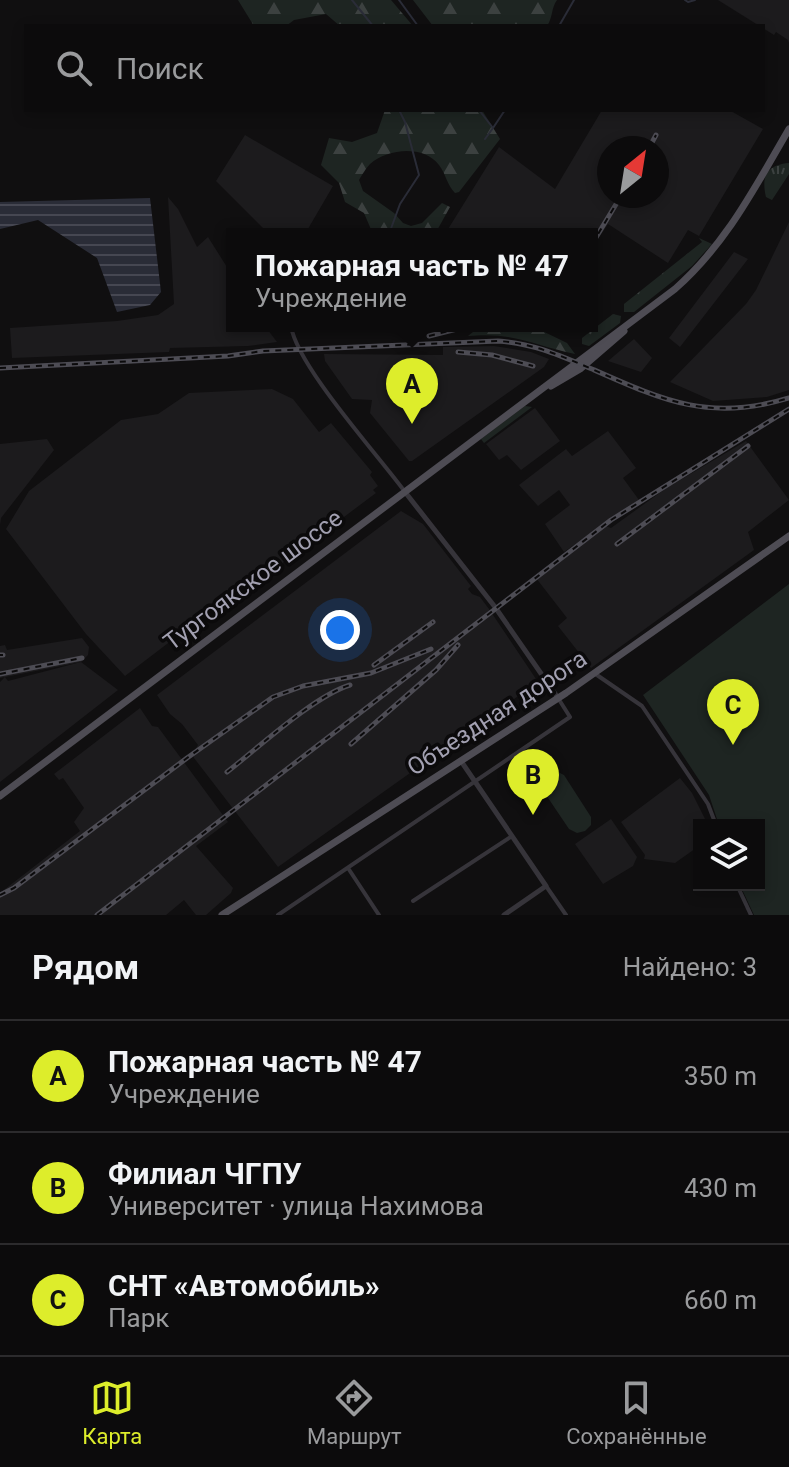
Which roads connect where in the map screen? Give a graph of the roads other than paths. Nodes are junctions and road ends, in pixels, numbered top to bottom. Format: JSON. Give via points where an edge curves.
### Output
{"nodes":[{"id":1,"x":789,"y":129,"type":"edge"},
{"id":2,"x":292,"y":332,"type":"edge"},
{"id":3,"x":405,"y":492,"type":"junction"},
{"id":4,"x":789,"y":536,"type":"edge"},
{"id":5,"x":594,"y":673,"type":"junction"},
{"id":6,"x":558,"y":698,"type":"junction"},
{"id":7,"x":461,"y":761,"type":"junction"},
{"id":8,"x":476,"y":781,"type":"junction"},
{"id":9,"x":0,"y":796,"type":"edge"},
{"id":10,"x":714,"y":819,"type":"edge"},
{"id":11,"x":513,"y":836,"type":"junction"},
{"id":12,"x":348,"y":868,"type":"junction"},
{"id":13,"x":546,"y":886,"type":"junction"},
{"id":14,"x":740,"y":891,"type":"edge"},
{"id":15,"x":413,"y":901,"type":"dead end"},
{"id":16,"x":222,"y":915,"type":"edge"},
{"id":17,"x":278,"y":915,"type":"edge"},
{"id":18,"x":379,"y":915,"type":"edge"},
{"id":19,"x":504,"y":915,"type":"edge"},
{"id":20,"x":566,"y":915,"type":"edge"},
{"id":21,"x":751,"y":915,"type":"edge"}],
"edges":[{"from":1,"to":3,"type":"main road","name":"Тургоякское шоссе","via":[[717,247],[675,289],[580,369],[531,397]]},
{"from":2,"to":3,"type":"street","via":[[328,394]]},
{"from":3,"to":6,"type":"street"},
{"from":3,"to":9,"type":"main road","name":"Тургоякское шоссе"},
{"from":4,"to":5,"type":"main road","name":"Объездная дорога"},
{"from":5,"to":6,"type":"main road","name":"Объездная дорога"},
{"from":5,"to":10,"type":"street","via":[[642,706]]},
{"from":6,"to":7,"type":"main road","name":"Объездная дорога"},
{"from":6,"to":8,"type":"street","via":[[570,717]]},
{"from":7,"to":8,"type":"street"},
{"from":7,"to":16,"type":"main road","name":"Объездная дорога"},
{"from":8,"to":11,"type":"street"},
{"from":8,"to":12,"type":"street"},
{"from":11,"to":13,"type":"street"},
{"from":11,"to":15,"type":"street"},
{"from":12,"to":17,"type":"street"},
{"from":12,"to":18,"type":"street"},
{"from":13,"to":19,"type":"street"},
{"from":13,"to":20,"type":"street"},
{"from":14,"to":21,"type":"street"}]}
